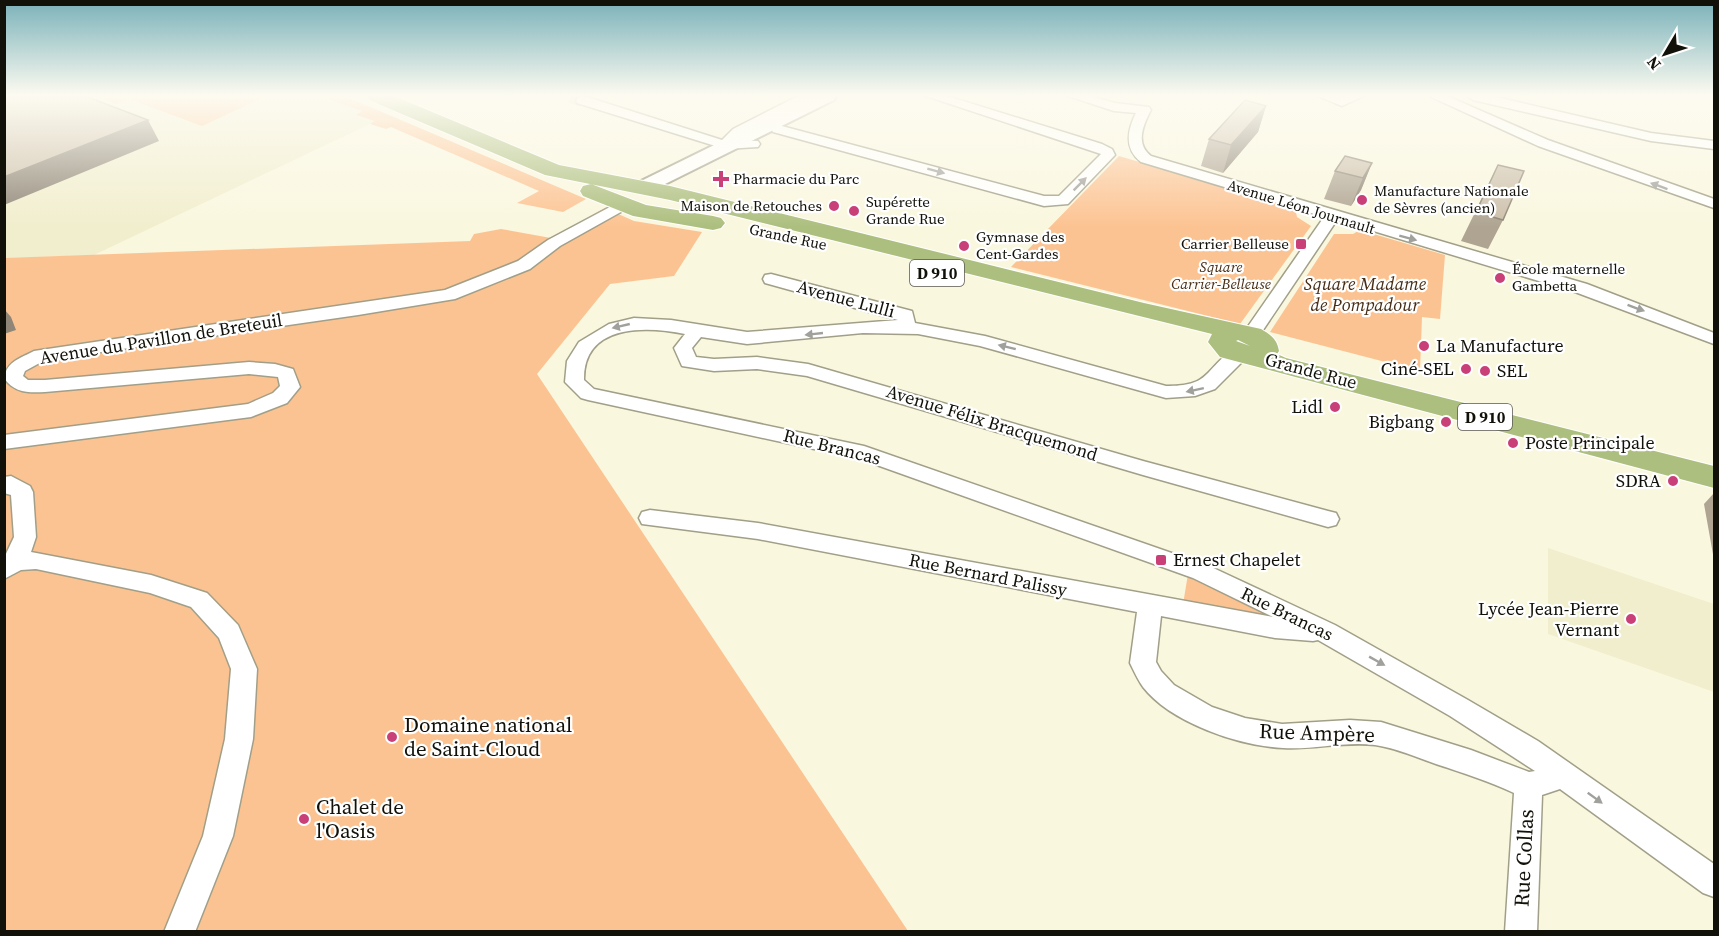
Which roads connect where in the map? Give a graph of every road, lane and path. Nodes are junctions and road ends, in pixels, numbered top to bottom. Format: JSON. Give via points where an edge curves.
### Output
{"nodes":[{"id":1,"x":460,"y":140,"type":"edge"},
{"id":2,"x":480,"y":140,"type":"edge"},
{"id":3,"x":697,"y":140,"type":"edge"},
{"id":4,"x":745,"y":140,"type":"edge"},
{"id":5,"x":760,"y":140,"type":"edge"},
{"id":6,"x":817,"y":140,"type":"edge"},
{"id":7,"x":1068,"y":140,"type":"edge"},
{"id":8,"x":1135,"y":140,"type":"edge"},
{"id":9,"x":1535,"y":140,"type":"edge"},
{"id":10,"x":1666,"y":140,"type":"edge"},
{"id":11,"x":1714,"y":145,"type":"edge"},
{"id":12,"x":727,"y":150,"type":"junction"},
{"id":13,"x":670,"y":193,"type":"junction"},
{"id":14,"x":636,"y":201,"type":"junction"},
{"id":15,"x":1714,"y":204,"type":"edge"},
{"id":16,"x":1332,"y":216,"type":"junction"},
{"id":17,"x":771,"y":279,"type":"dead end"},
{"id":18,"x":900,"y":327,"type":"junction"},
{"id":19,"x":697,"y":330,"type":"junction"},
{"id":20,"x":1714,"y":339,"type":"edge"},
{"id":21,"x":1245,"y":344,"type":"junction"},
{"id":22,"x":4,"y":442,"type":"edge"},
{"id":23,"x":1714,"y":460,"type":"edge"},
{"id":24,"x":1714,"y":477,"type":"edge"},
{"id":25,"x":13,"y":489,"type":"edge"},
{"id":26,"x":650,"y":518,"type":"dead end"},
{"id":27,"x":1328,"y":519,"type":"dead end"},
{"id":28,"x":10,"y":566,"type":"edge"},
{"id":29,"x":1150,"y":605,"type":"junction"},
{"id":30,"x":1326,"y":632,"type":"junction"},
{"id":31,"x":1563,"y":775,"type":"junction"},
{"id":32,"x":1528,"y":786,"type":"junction"},
{"id":33,"x":1714,"y":882,"type":"edge"},
{"id":34,"x":179,"y":932,"type":"edge"},
{"id":35,"x":1521,"y":932,"type":"edge"}],
"edges":[{"from":1,"to":14,"type":"main road","name":"Grande Rue","number":"D 910","via":[[547,176]]},
{"from":2,"to":14,"type":"main road","name":"Grande Rue","number":"D 910"},
{"from":3,"to":12,"type":"street"},
{"from":4,"to":12,"type":"main road"},
{"from":5,"to":12,"type":"main road"},
{"from":6,"to":7,"type":"street","one_way":true,"via":[[1044,201],[1063,201],[1108,155]]},
{"from":8,"to":16,"type":"street","name":"Avenue Léon Journault","via":[[1134,149],[1146,159]]},
{"from":15,"to":9,"type":"street","one_way":true},
{"from":10,"to":11,"type":"street"},
{"from":12,"to":13,"type":"main road"},
{"from":12,"to":14,"type":"main road"},
{"from":13,"to":14,"type":"main road","name":"Grande Rue","number":"D 910"},
{"from":13,"to":21,"type":"main road","name":"Grande Rue","number":"D 910"},
{"from":14,"to":21,"type":"main road","name":"Grande Rue","number":"D 910"},
{"from":14,"to":22,"type":"street","name":"Avenue du Pavillon de Breteuil","via":[[517,264],[448,295],[40,355],[17,367],[15,382],[45,386],[249,368],[286,373],[290,387],[280,398],[251,411]]},
{"from":16,"to":20,"type":"street","name":"Avenue Léon Journault","one_way":true,"via":[[1581,288]]},
{"from":16,"to":21,"type":"street","name":"Rue Brancas"},
{"from":17,"to":18,"type":"street","name":"Avenue Lulli","via":[[906,315],[907,321]]},
{"from":18,"to":19,"type":"street","name":"Rue Brancas","one_way":true,"via":[[747,338]]},
{"from":21,"to":18,"type":"street","name":"Rue Brancas","one_way":true,"via":[[1205,388],[1166,392],[1008,347]]},
{"from":19,"to":27,"type":"street","name":"Avenue Félix Bracquemond","via":[[683,348],[689,362],[758,363],[808,370]]},
{"from":19,"to":30,"type":"street","name":"Rue Brancas","one_way":true,"via":[[663,322],[637,322],[608,329],[585,345],[575,363],[575,382],[588,394],[864,453],[1201,572]]},
{"from":21,"to":23,"type":"main road","name":"Grande Rue","number":"D 910"},
{"from":21,"to":24,"type":"main road","name":"Grande Rue","number":"D 910","via":[[1278,365]]},
{"from":25,"to":28,"type":"street","via":[[25,537]]},
{"from":26,"to":29,"type":"street","name":"Rue Bernard Palissy","via":[[758,531]]},
{"from":28,"to":34,"type":"street","via":[[36,560],[151,584],[199,600],[229,632],[244,669],[239,739],[218,836]]},
{"from":29,"to":30,"type":"street","name":"Rue Bernard Palissy","via":[[1275,628]]},
{"from":29,"to":32,"type":"street","name":"Rue Ampère","via":[[1143,663],[1146,672],[1165,692],[1207,717],[1240,729],[1282,736],[1373,733],[1499,772]]},
{"from":30,"to":31,"type":"street","name":"Rue Brancas","one_way":true,"via":[[1459,708]]},
{"from":31,"to":32,"type":"street","name":"Rue Collas"},
{"from":31,"to":33,"type":"street","name":"Rue Brancas","one_way":true},
{"from":32,"to":35,"type":"street","name":"Rue Collas"}]}
